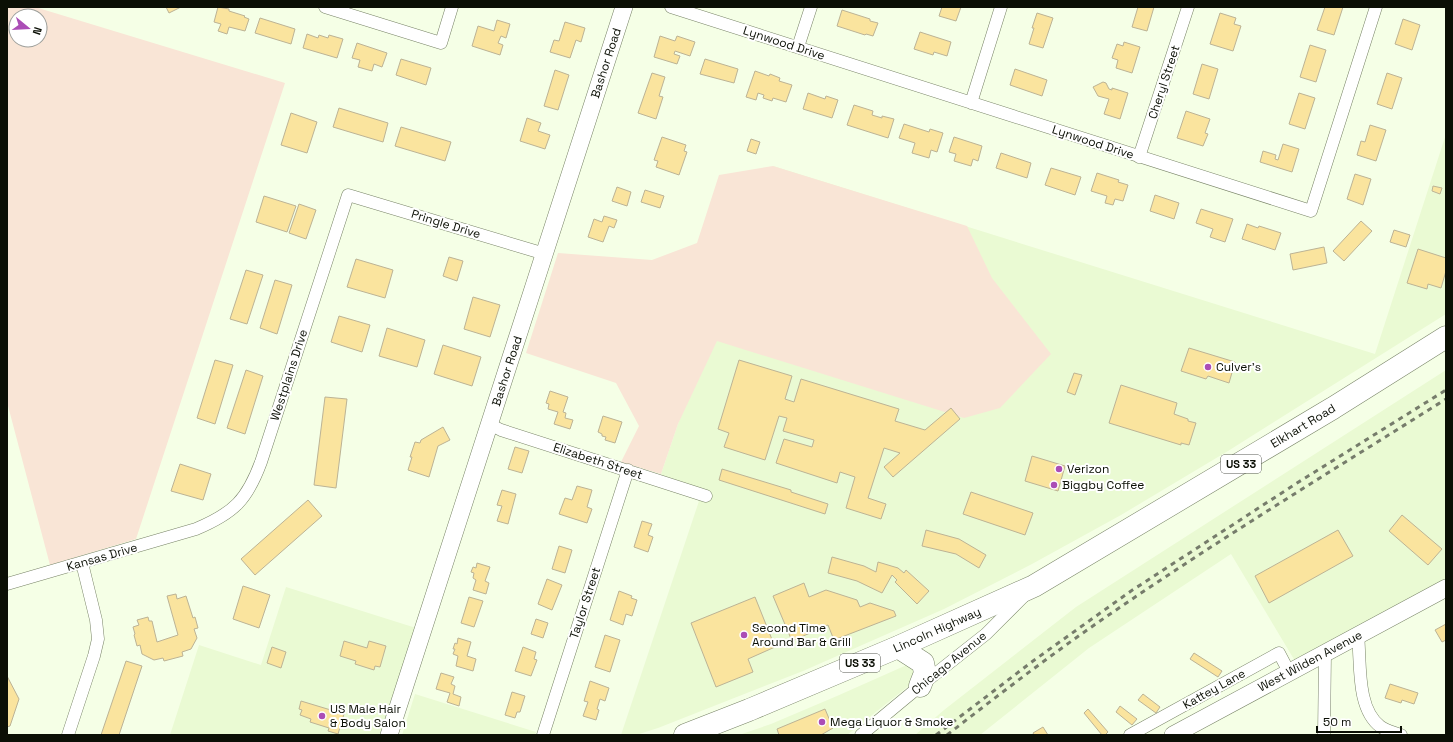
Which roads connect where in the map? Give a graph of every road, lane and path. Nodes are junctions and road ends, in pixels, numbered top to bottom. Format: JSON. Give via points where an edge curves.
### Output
{"nodes":[{"id":1,"x":325,"y":7,"type":"edge"},
{"id":2,"x":452,"y":7,"type":"edge"},
{"id":3,"x":624,"y":7,"type":"edge"},
{"id":4,"x":671,"y":7,"type":"edge"},
{"id":5,"x":811,"y":7,"type":"edge"},
{"id":6,"x":1001,"y":7,"type":"edge"},
{"id":7,"x":1188,"y":7,"type":"edge"},
{"id":8,"x":1376,"y":7,"type":"edge"},
{"id":9,"x":798,"y":47,"type":"junction"},
{"id":10,"x":972,"y":103,"type":"junction"},
{"id":11,"x":1139,"y":157,"type":"junction"},
{"id":12,"x":348,"y":195,"type":"joint"},
{"id":13,"x":544,"y":254,"type":"junction"},
{"id":14,"x":1446,"y":337,"type":"edge"},
{"id":15,"x":489,"y":424,"type":"junction"},
{"id":16,"x":628,"y":470,"type":"junction"},
{"id":17,"x":706,"y":496,"type":"dead end"},
{"id":18,"x":196,"y":529,"type":"joint"},
{"id":19,"x":82,"y":563,"type":"junction"},
{"id":20,"x":7,"y":584,"type":"edge"},
{"id":21,"x":1034,"y":586,"type":"junction"},
{"id":22,"x":1446,"y":588,"type":"edge"},
{"id":23,"x":1358,"y":635,"type":"junction"},
{"id":24,"x":898,"y":647,"type":"junction"},
{"id":25,"x":1325,"y":653,"type":"junction"},
{"id":26,"x":1289,"y":672,"type":"junction"},
{"id":27,"x":920,"y":686,"type":"junction"},
{"id":28,"x":68,"y":735,"type":"edge"},
{"id":29,"x":389,"y":735,"type":"edge"},
{"id":30,"x":543,"y":735,"type":"edge"},
{"id":31,"x":685,"y":735,"type":"edge"},
{"id":32,"x":861,"y":735,"type":"edge"},
{"id":33,"x":1130,"y":735,"type":"edge"},
{"id":34,"x":1173,"y":735,"type":"edge"},
{"id":35,"x":1324,"y":735,"type":"edge"},
{"id":36,"x":1401,"y":735,"type":"edge"}],
"edges":[{"from":1,"to":2,"type":"street","via":[[441,43]]},
{"from":3,"to":13,"type":"street","name":"Bashor Road"},
{"from":4,"to":9,"type":"street","name":"Lynwood Drive"},
{"from":5,"to":9,"type":"street"},
{"from":6,"to":10,"type":"street"},
{"from":7,"to":11,"type":"street","name":"Cheryl Street"},
{"from":8,"to":11,"type":"street","name":"Lynwood Drive","via":[[1311,211]]},
{"from":9,"to":10,"type":"street","name":"Lynwood Drive"},
{"from":10,"to":11,"type":"street","name":"Lynwood Drive"},
{"from":12,"to":13,"type":"street","name":"Pringle Drive"},
{"from":12,"to":18,"type":"street","name":"Westplains Drive","via":[[255,480],[245,496],[230,511],[216,521]]},
{"from":13,"to":15,"type":"street","name":"Bashor Road"},
{"from":14,"to":21,"type":"highway","name":"Elkhart Road","number":"US 33","via":[[1285,437]]},
{"from":15,"to":16,"type":"street","name":"Elizabeth Street"},
{"from":15,"to":29,"type":"street","name":"Bashor Road"},
{"from":16,"to":17,"type":"street","name":"Elizabeth Street"},
{"from":16,"to":30,"type":"street","name":"Taylor Street"},
{"from":18,"to":19,"type":"street","name":"Kansas Drive"},
{"from":19,"to":20,"type":"street","name":"Kansas Drive"},
{"from":19,"to":28,"type":"street","via":[[98,639]]},
{"from":21,"to":24,"type":"highway","name":"Lincoln Highway","number":"US 33"},
{"from":21,"to":27,"type":"street","name":"Chicago Avenue","via":[[986,634]]},
{"from":22,"to":23,"type":"street","name":"West Wilden Avenue"},
{"from":23,"to":25,"type":"street","name":"West Wilden Avenue"},
{"from":23,"to":36,"type":"street","via":[[1366,708],[1382,727]]},
{"from":24,"to":27,"type":"highway","via":[[923,663],[925,673]]},
{"from":24,"to":31,"type":"highway","name":"Lincoln Highway","number":"US 33"},
{"from":25,"to":26,"type":"street","name":"West Wilden Avenue"},
{"from":25,"to":35,"type":"street"},
{"from":26,"to":33,"type":"street","name":"Kattey Lane","via":[[1279,653]]},
{"from":26,"to":34,"type":"street","name":"West Wilden Avenue"},
{"from":27,"to":32,"type":"street","name":"Chicago Avenue"}]}
